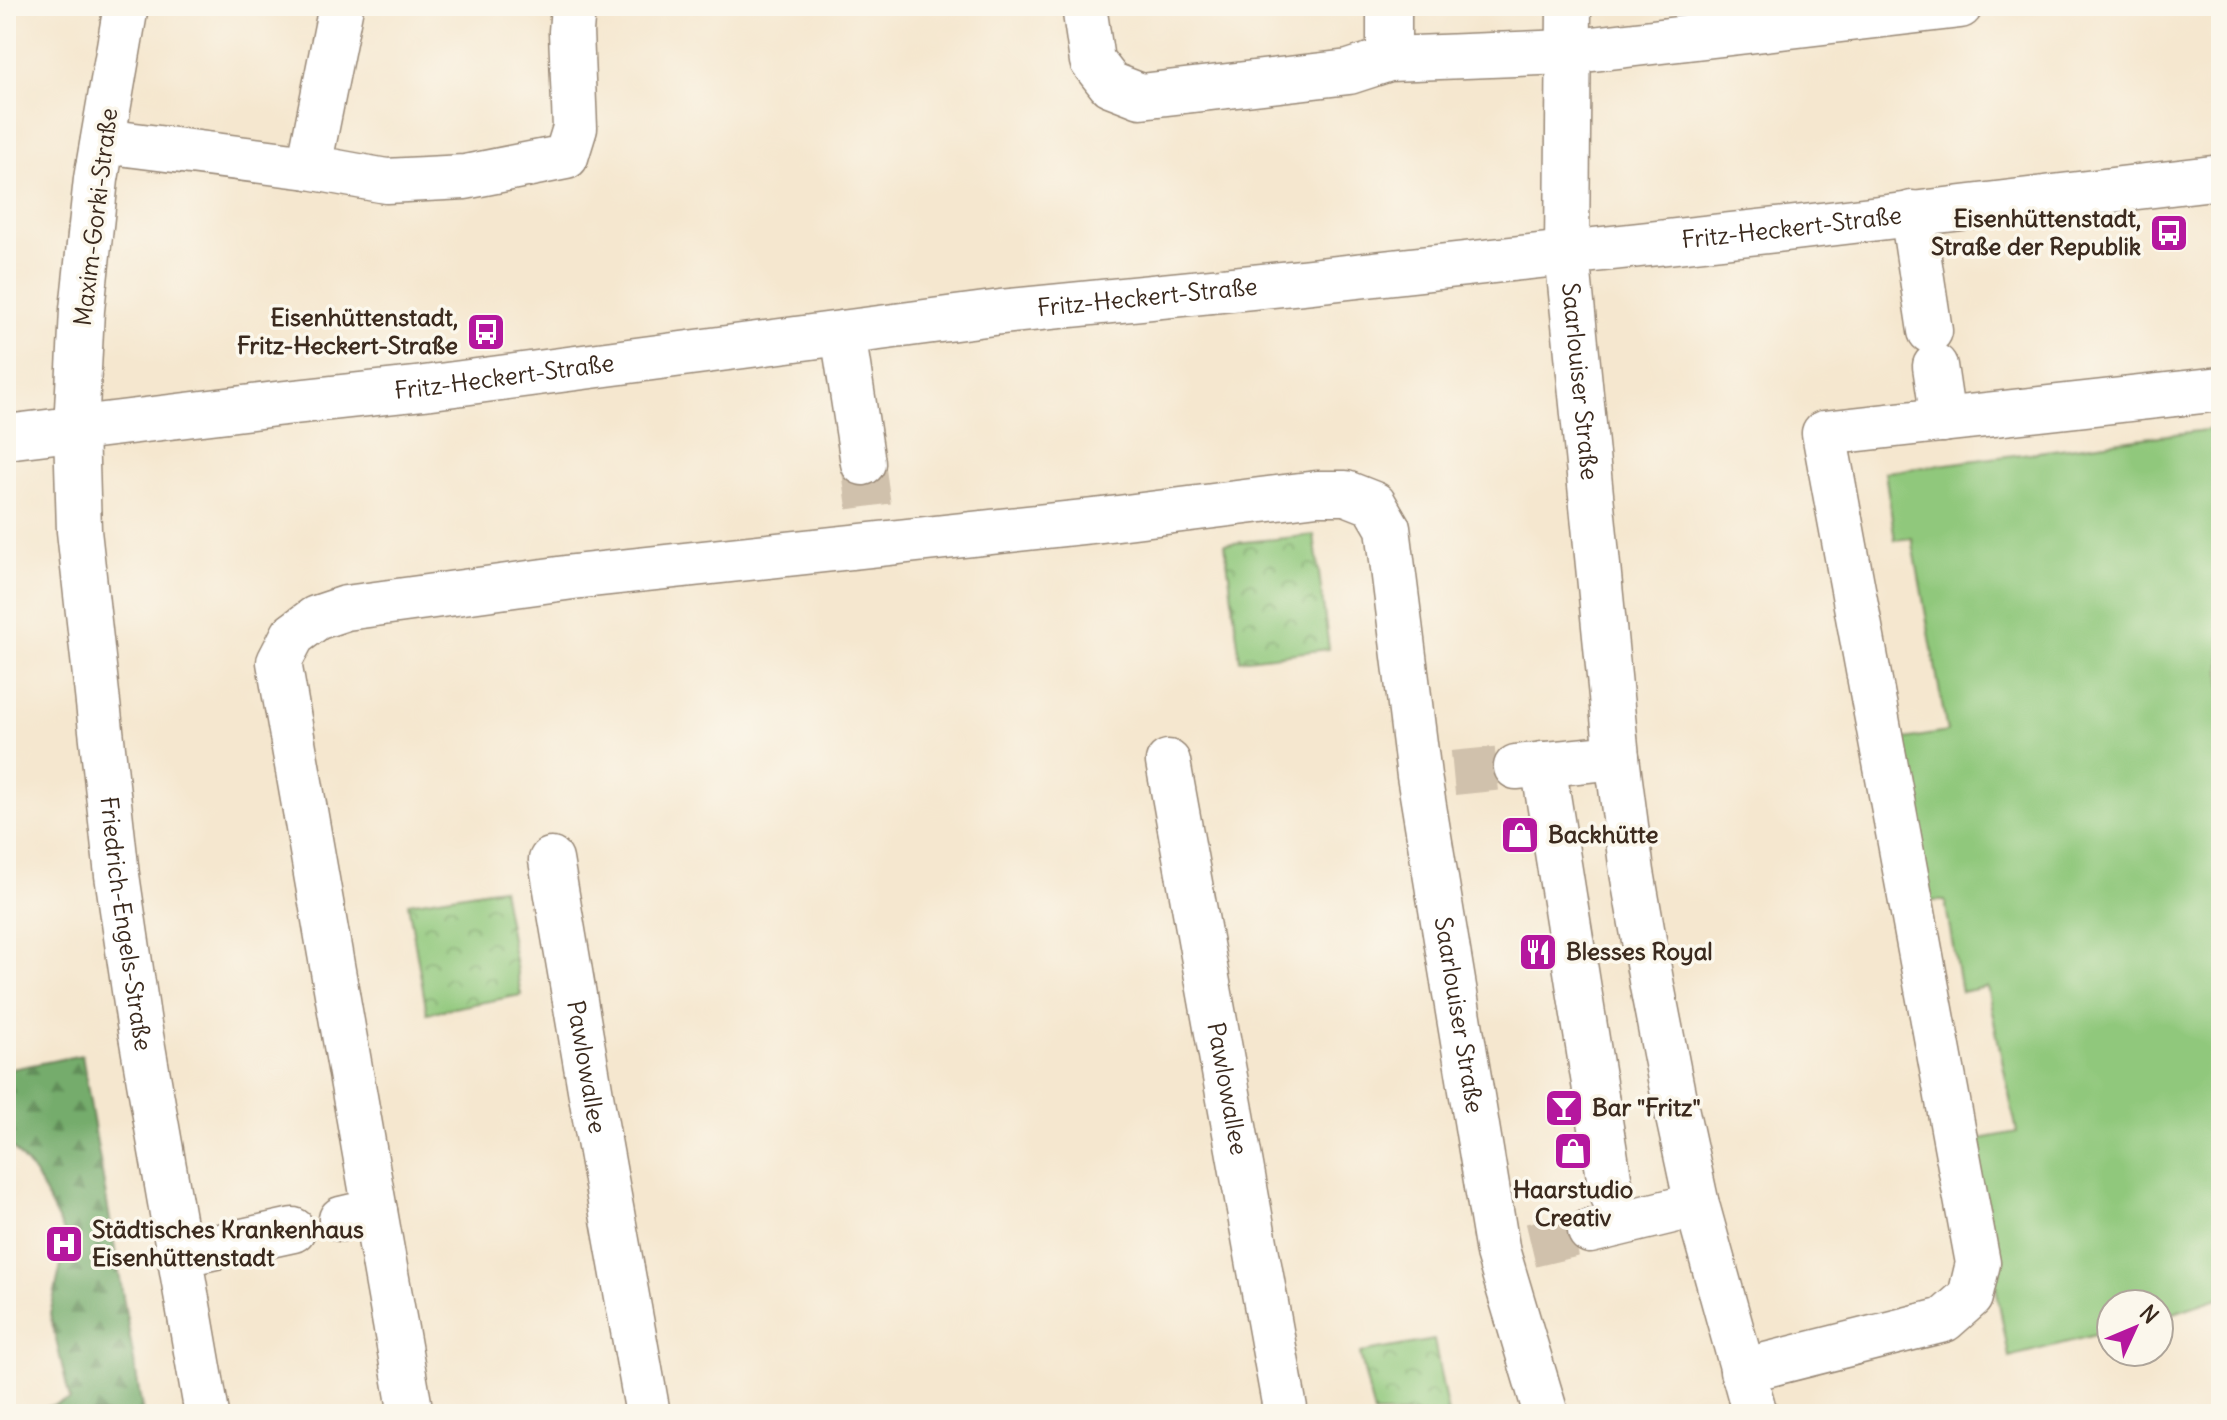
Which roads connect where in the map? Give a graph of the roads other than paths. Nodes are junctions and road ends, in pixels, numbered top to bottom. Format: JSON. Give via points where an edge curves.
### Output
{"nodes":[{"id":1,"x":126,"y":6,"type":"edge"},
{"id":2,"x":341,"y":6,"type":"edge"},
{"id":3,"x":573,"y":6,"type":"edge"},
{"id":4,"x":1084,"y":6,"type":"edge"},
{"id":5,"x":1389,"y":6,"type":"edge"},
{"id":6,"x":1569,"y":6,"type":"edge"},
{"id":7,"x":1960,"y":6,"type":"edge"},
{"id":8,"x":1754,"y":17,"type":"edge"},
{"id":9,"x":1567,"y":52,"type":"junction"},
{"id":10,"x":1389,"y":59,"type":"junction"},
{"id":11,"x":103,"y":141,"type":"junction"},
{"id":12,"x":309,"y":167,"type":"junction"},
{"id":13,"x":2221,"y":177,"type":"edge"},
{"id":14,"x":1912,"y":213,"type":"junction"},
{"id":15,"x":1567,"y":253,"type":"junction"},
{"id":16,"x":843,"y":333,"type":"junction"},
{"id":17,"x":2221,"y":389,"type":"edge"},
{"id":18,"x":1943,"y":420,"type":"junction"},
{"id":19,"x":76,"y":429,"type":"junction"},
{"id":20,"x":6,"y":437,"type":"edge"},
{"id":21,"x":863,"y":463,"type":"tunnel mouth"},
{"id":22,"x":1617,"y":757,"type":"junction"},
{"id":23,"x":1168,"y":762,"type":"dead end"},
{"id":24,"x":551,"y":860,"type":"dead end"},
{"id":25,"x":1697,"y":1205,"type":"junction"},
{"id":26,"x":293,"y":1230,"type":"dead end"},
{"id":27,"x":179,"y":1255,"type":"junction"},
{"id":28,"x":1742,"y":1371,"type":"junction"},
{"id":29,"x":207,"y":1414,"type":"edge"},
{"id":30,"x":411,"y":1414,"type":"edge"},
{"id":31,"x":648,"y":1414,"type":"edge"},
{"id":32,"x":1286,"y":1414,"type":"edge"},
{"id":33,"x":1546,"y":1414,"type":"edge"},
{"id":34,"x":1755,"y":1414,"type":"edge"}],
"edges":[{"from":1,"to":11,"type":"street","name":"Maxim-Gorki-Straße"},
{"from":2,"to":12,"type":"street"},
{"from":3,"to":12,"type":"street","via":[[575,128],[566,157],[465,177],[386,181]]},
{"from":4,"to":10,"type":"street","via":[[1092,61],[1110,84],[1141,96],[1349,72]]},
{"from":5,"to":10,"type":"street"},
{"from":6,"to":9,"type":"street","name":"Saarlouiser Straße"},
{"from":7,"to":8,"type":"street"},
{"from":8,"to":9,"type":"street"},
{"from":9,"to":10,"type":"street"},
{"from":9,"to":15,"type":"street","name":"Saarlouiser Straße"},
{"from":11,"to":12,"type":"street"},
{"from":11,"to":19,"type":"street","name":"Maxim-Gorki-Straße","via":[[82,310]]},
{"from":13,"to":14,"type":"street","name":"Fritz-Heckert-Straße"},
{"from":14,"to":15,"type":"street","name":"Fritz-Heckert-Straße"},
{"from":14,"to":18,"type":"street"},
{"from":15,"to":16,"type":"street","name":"Fritz-Heckert-Straße"},
{"from":15,"to":22,"type":"street","name":"Saarlouiser Straße"},
{"from":16,"to":19,"type":"street","name":"Fritz-Heckert-Straße"},
{"from":16,"to":21,"type":"street"},
{"from":17,"to":18,"type":"street"},
{"from":18,"to":28,"type":"street","via":[[1824,433],[1978,1263],[1970,1297],[1944,1320]]},
{"from":19,"to":20,"type":"street","name":"Fritz-Heckert-Straße"},
{"from":19,"to":27,"type":"street","name":"Friedrich-Engels-Straße","via":[[79,531],[117,875]]},
{"from":22,"to":25,"type":"street","name":"Saarlouiser Straße","via":[[1652,986]]},
{"from":22,"to":25,"type":"street","via":[[1529,766],[1601,1214]]},
{"from":23,"to":32,"type":"street","name":"Pawlowallee"},
{"from":24,"to":31,"type":"street","name":"Pawlowallee"},
{"from":25,"to":28,"type":"street","name":"Saarlouiser Straße"},
{"from":26,"to":27,"type":"street"},
{"from":27,"to":29,"type":"street","name":"Friedrich-Engels-Straße"},
{"from":28,"to":34,"type":"street","name":"Saarlouiser Straße"},
{"from":30,"to":33,"type":"street","name":"Saarlouiser Straße","via":[[358,1215],[279,662],[293,635],[316,618],[346,608],[873,536],[1102,520],[1317,493],[1346,493],[1374,504],[1388,528],[1436,774]]}]}
